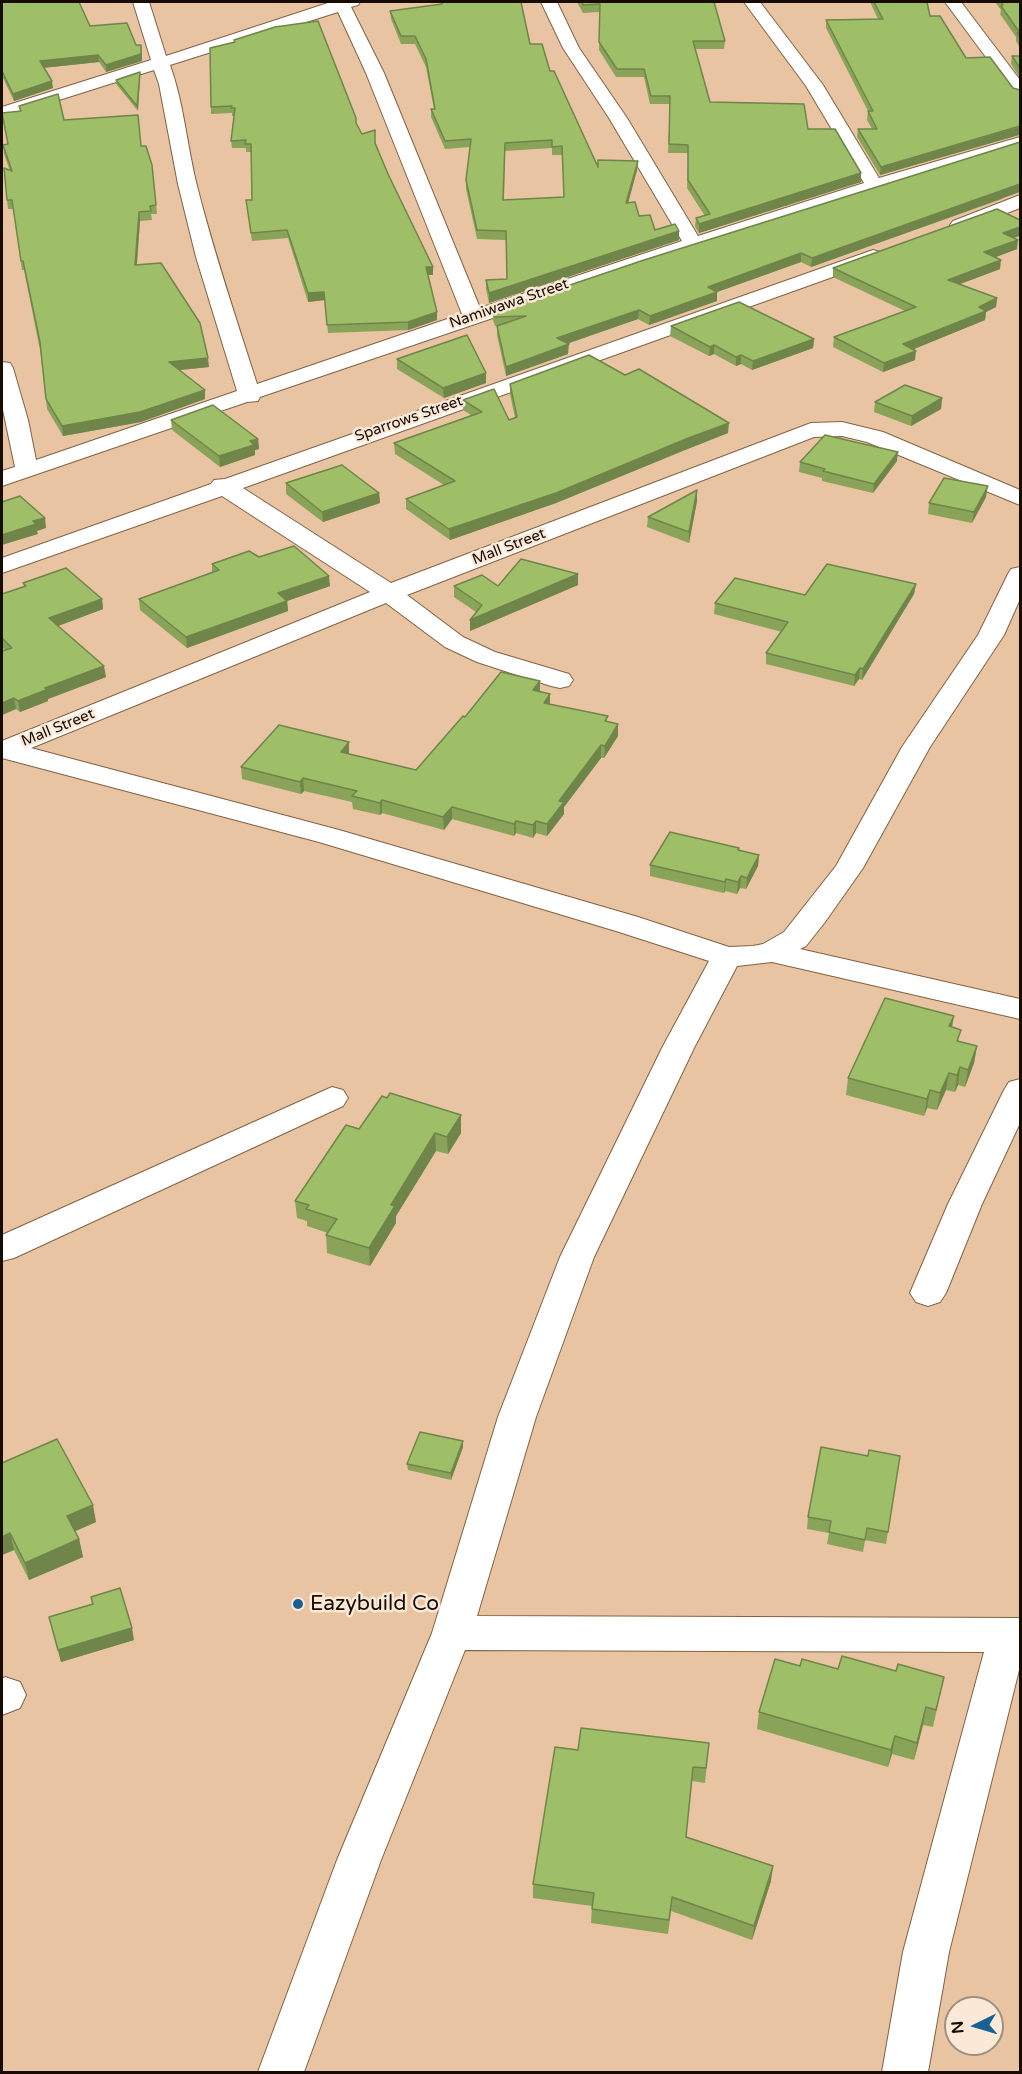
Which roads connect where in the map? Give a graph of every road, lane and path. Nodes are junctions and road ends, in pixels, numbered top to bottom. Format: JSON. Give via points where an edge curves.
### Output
{"nodes":[{"id":1,"x":141,"y":2,"type":"edge"},
{"id":2,"x":549,"y":2,"type":"edge"},
{"id":3,"x":752,"y":2,"type":"edge"},
{"id":4,"x":953,"y":2,"type":"edge"},
{"id":5,"x":345,"y":3,"type":"edge"},
{"id":6,"x":162,"y":63,"type":"junction"},
{"id":7,"x":1020,"y":91,"type":"edge"},
{"id":8,"x":2,"y":113,"type":"edge"},
{"id":9,"x":1020,"y":142,"type":"edge"},
{"id":10,"x":874,"y":185,"type":"junction"},
{"id":11,"x":1020,"y":201,"type":"edge"},
{"id":12,"x":940,"y":232,"type":"edge"},
{"id":13,"x":693,"y":243,"type":"junction"},
{"id":14,"x":895,"y":248,"type":"edge"},
{"id":15,"x":473,"y":315,"type":"junction"},
{"id":16,"x":2,"y":368,"type":"edge"},
{"id":17,"x":250,"y":396,"type":"junction"},
{"id":18,"x":27,"y":471,"type":"junction"},
{"id":19,"x":2,"y":480,"type":"edge"},
{"id":20,"x":222,"y":485,"type":"junction"},
{"id":21,"x":1020,"y":498,"type":"edge"},
{"id":22,"x":2,"y":566,"type":"edge"},
{"id":23,"x":1020,"y":574,"type":"edge"},
{"id":24,"x":389,"y":593,"type":"junction"},
{"id":25,"x":560,"y":680,"type":"dead end"},
{"id":26,"x":3,"y":750,"type":"edge"},
{"id":27,"x":772,"y":952,"type":"junction"},
{"id":28,"x":728,"y":957,"type":"junction"},
{"id":29,"x":1020,"y":1009,"type":"edge"},
{"id":30,"x":1020,"y":1090,"type":"edge"},
{"id":31,"x":332,"y":1098,"type":"dead end"},
{"id":32,"x":2,"y":1250,"type":"edge"},
{"id":33,"x":928,"y":1293,"type":"dead end"},
{"id":34,"x":452,"y":1633,"type":"junction"},
{"id":35,"x":1014,"y":1636,"type":"edge"},
{"id":36,"x":281,"y":2073,"type":"edge"},
{"id":37,"x":905,"y":2073,"type":"edge"}],
"edges":[{"from":1,"to":6,"type":"street"},
{"from":2,"to":13,"type":"street","via":[[571,48]]},
{"from":3,"to":10,"type":"street","via":[[814,85]]},
{"from":4,"to":7,"type":"street"},
{"from":5,"to":6,"type":"street"},
{"from":5,"to":15,"type":"street"},
{"from":6,"to":8,"type":"street"},
{"from":6,"to":17,"type":"street","via":[[206,257]]},
{"from":9,"to":10,"type":"street","name":"Namiwawa Street"},
{"from":10,"to":13,"type":"street","name":"Namiwawa Street"},
{"from":11,"to":12,"type":"street"},
{"from":13,"to":15,"type":"street","name":"Namiwawa Street"},
{"from":14,"to":20,"type":"street","name":"Sparrows Street"},
{"from":15,"to":17,"type":"street","name":"Namiwawa Street"},
{"from":16,"to":18,"type":"street"},
{"from":17,"to":18,"type":"street","name":"Namiwawa Street"},
{"from":18,"to":19,"type":"street","name":"Namiwawa Street"},
{"from":20,"to":22,"type":"street","name":"Sparrows Street"},
{"from":20,"to":24,"type":"street"},
{"from":21,"to":24,"type":"street","name":"Mall Street","via":[[867,434],[842,429],[811,430]]},
{"from":23,"to":27,"type":"street","via":[[991,635],[916,747],[849,868],[795,939]]},
{"from":24,"to":25,"type":"street","via":[[454,642],[486,657]]},
{"from":24,"to":26,"type":"street","name":"Mall Street"},
{"from":26,"to":28,"type":"street","via":[[329,836]]},
{"from":27,"to":28,"type":"street"},
{"from":27,"to":29,"type":"street"},
{"from":28,"to":34,"type":"street","via":[[678,1048],[577,1257],[517,1417]]},
{"from":30,"to":33,"type":"street","via":[[964,1204]]},
{"from":31,"to":32,"type":"street"},
{"from":34,"to":35,"type":"street"},
{"from":34,"to":36,"type":"street","via":[[358,1860]]},
{"from":35,"to":37,"type":"street","via":[[926,1952]]}]}
